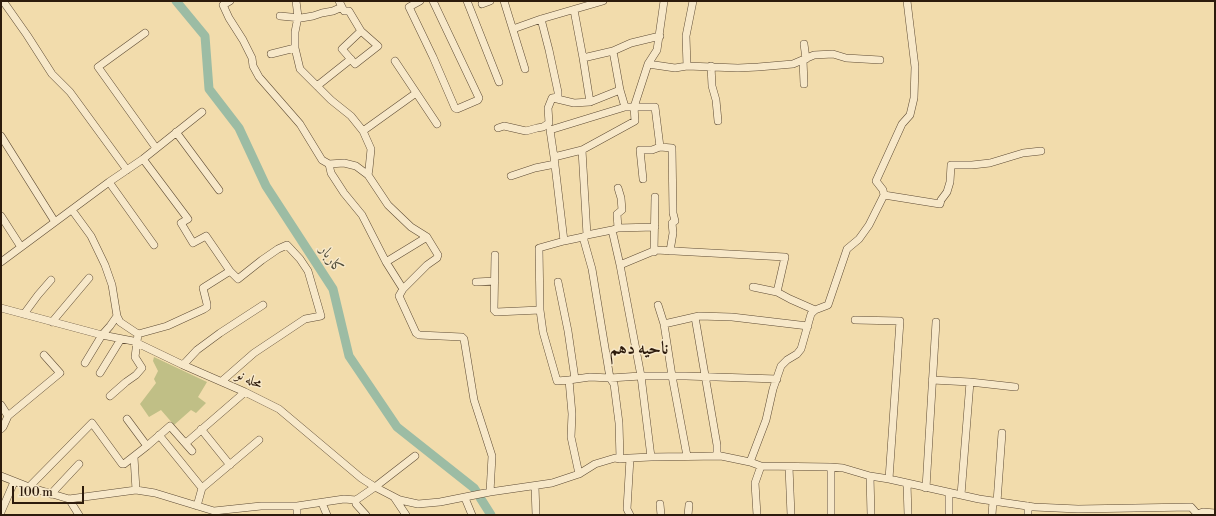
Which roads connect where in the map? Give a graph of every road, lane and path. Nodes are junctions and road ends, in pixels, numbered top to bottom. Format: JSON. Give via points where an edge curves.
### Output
{"nodes":[{"id":1,"x":2,"y":1,"type":"edge"},
{"id":2,"x":230,"y":1,"type":"edge"},
{"id":3,"x":296,"y":1,"type":"edge"},
{"id":4,"x":420,"y":1,"type":"edge"},
{"id":5,"x":433,"y":1,"type":"edge"},
{"id":6,"x":467,"y":1,"type":"edge"},
{"id":7,"x":490,"y":1,"type":"edge"},
{"id":8,"x":504,"y":1,"type":"edge"},
{"id":9,"x":603,"y":1,"type":"edge"},
{"id":10,"x":664,"y":1,"type":"edge"},
{"id":11,"x":693,"y":1,"type":"edge"},
{"id":12,"x":907,"y":1,"type":"edge"},
{"id":13,"x":340,"y":4,"type":"edge"},
{"id":14,"x":482,"y":4,"type":"dead end"},
{"id":15,"x":574,"y":10,"type":"junction"},
{"id":16,"x":280,"y":16,"type":"dead end"},
{"id":17,"x":298,"y":17,"type":"junction"},
{"id":18,"x":541,"y":19,"type":"junction"},
{"id":19,"x":513,"y":28,"type":"junction"},
{"id":20,"x":362,"y":31,"type":"junction"},
{"id":21,"x":145,"y":33,"type":"dead end"},
{"id":22,"x":660,"y":36,"type":"junction"},
{"id":23,"x":804,"y":44,"type":"dead end"},
{"id":24,"x":295,"y":48,"type":"junction"},
{"id":25,"x":613,"y":51,"type":"junction"},
{"id":26,"x":271,"y":54,"type":"dead end"},
{"id":27,"x":583,"y":58,"type":"junction"},
{"id":28,"x":351,"y":59,"type":"junction"},
{"id":29,"x":804,"y":59,"type":"junction"},
{"id":30,"x":880,"y":60,"type":"dead end"},
{"id":31,"x":395,"y":61,"type":"dead end"},
{"id":32,"x":648,"y":64,"type":"junction"},
{"id":33,"x":687,"y":66,"type":"junction"},
{"id":34,"x":711,"y":66,"type":"junction"},
{"id":35,"x":525,"y":69,"type":"dead end"},
{"id":36,"x":499,"y":82,"type":"dead end"},
{"id":37,"x":804,"y":84,"type":"dead end"},
{"id":38,"x":317,"y":86,"type":"junction"},
{"id":39,"x":620,"y":90,"type":"junction"},
{"id":40,"x":416,"y":93,"type":"junction"},
{"id":41,"x":552,"y":98,"type":"junction"},
{"id":42,"x":590,"y":102,"type":"junction"},
{"id":43,"x":626,"y":107,"type":"junction"},
{"id":44,"x":634,"y":107,"type":"junction"},
{"id":45,"x":202,"y":112,"type":"dead end"},
{"id":46,"x":718,"y":121,"type":"dead end"},
{"id":47,"x":437,"y":124,"type":"dead end"},
{"id":48,"x":498,"y":128,"type":"dead end"},
{"id":49,"x":363,"y":131,"type":"junction"},
{"id":50,"x":176,"y":132,"type":"junction"},
{"id":51,"x":1,"y":136,"type":"edge"},
{"id":52,"x":660,"y":147,"type":"junction"},
{"id":53,"x":156,"y":148,"type":"junction"},
{"id":54,"x":582,"y":150,"type":"junction"},
{"id":55,"x":1042,"y":151,"type":"dead end"},
{"id":56,"x":143,"y":159,"type":"junction"},
{"id":57,"x":554,"y":161,"type":"junction"},
{"id":58,"x":330,"y":164,"type":"junction"},
{"id":59,"x":127,"y":170,"type":"junction"},
{"id":60,"x":368,"y":174,"type":"junction"},
{"id":61,"x":511,"y":176,"type":"dead end"},
{"id":62,"x":643,"y":179,"type":"dead end"},
{"id":63,"x":109,"y":182,"type":"junction"},
{"id":64,"x":618,"y":188,"type":"dead end"},
{"id":65,"x":219,"y":190,"type":"dead end"},
{"id":66,"x":884,"y":195,"type":"junction"},
{"id":67,"x":655,"y":197,"type":"dead end"},
{"id":68,"x":72,"y":210,"type":"junction"},
{"id":69,"x":1,"y":216,"type":"edge"},
{"id":70,"x":55,"y":222,"type":"junction"},
{"id":71,"x":655,"y":227,"type":"junction"},
{"id":72,"x":615,"y":229,"type":"junction"},
{"id":73,"x":585,"y":236,"type":"junction"},
{"id":74,"x":427,"y":237,"type":"junction"},
{"id":75,"x":564,"y":241,"type":"junction"},
{"id":76,"x":154,"y":245,"type":"dead end"},
{"id":77,"x":21,"y":247,"type":"junction"},
{"id":78,"x":670,"y":251,"type":"junction"},
{"id":79,"x":654,"y":252,"type":"junction"},
{"id":80,"x":495,"y":254,"type":"dead end"},
{"id":81,"x":1,"y":262,"type":"edge"},
{"id":82,"x":386,"y":262,"type":"junction"},
{"id":83,"x":620,"y":265,"type":"junction"},
{"id":84,"x":230,"y":271,"type":"junction"},
{"id":85,"x":89,"y":278,"type":"dead end"},
{"id":86,"x":51,"y":280,"type":"dead end"},
{"id":87,"x":495,"y":281,"type":"junction"},
{"id":88,"x":476,"y":282,"type":"dead end"},
{"id":89,"x":558,"y":282,"type":"dead end"},
{"id":90,"x":753,"y":287,"type":"dead end"},
{"id":91,"x":403,"y":289,"type":"junction"},
{"id":92,"x":777,"y":292,"type":"junction"},
{"id":93,"x":263,"y":305,"type":"dead end"},
{"id":94,"x":658,"y":305,"type":"dead end"},
{"id":95,"x":1,"y":308,"type":"edge"},
{"id":96,"x":540,"y":310,"type":"junction"},
{"id":97,"x":815,"y":310,"type":"junction"},
{"id":98,"x":24,"y":314,"type":"junction"},
{"id":99,"x":117,"y":316,"type":"junction"},
{"id":100,"x":695,"y":317,"type":"junction"},
{"id":101,"x":855,"y":320,"type":"dead end"},
{"id":102,"x":52,"y":322,"type":"junction"},
{"id":103,"x":936,"y":322,"type":"dead end"},
{"id":104,"x":664,"y":324,"type":"junction"},
{"id":105,"x":808,"y":326,"type":"junction"},
{"id":106,"x":138,"y":334,"type":"junction"},
{"id":107,"x":102,"y":335,"type":"junction"},
{"id":108,"x":121,"y":339,"type":"junction"},
{"id":109,"x":137,"y":343,"type":"junction"},
{"id":110,"x":44,"y":355,"type":"dead end"},
{"id":111,"x":86,"y":363,"type":"dead end"},
{"id":112,"x":183,"y":365,"type":"junction"},
{"id":113,"x":100,"y":373,"type":"dead end"},
{"id":114,"x":641,"y":376,"type":"junction"},
{"id":115,"x":672,"y":376,"type":"junction"},
{"id":116,"x":705,"y":377,"type":"junction"},
{"id":117,"x":610,"y":378,"type":"junction"},
{"id":118,"x":776,"y":379,"type":"junction"},
{"id":119,"x":572,"y":380,"type":"junction"},
{"id":120,"x":932,"y":380,"type":"junction"},
{"id":121,"x":222,"y":382,"type":"junction"},
{"id":122,"x":970,"y":382,"type":"junction"},
{"id":123,"x":1015,"y":386,"type":"dead end"},
{"id":124,"x":245,"y":392,"type":"junction"},
{"id":125,"x":110,"y":396,"type":"dead end"},
{"id":126,"x":1,"y":405,"type":"edge"},
{"id":127,"x":8,"y":416,"type":"junction"},
{"id":128,"x":127,"y":419,"type":"dead end"},
{"id":129,"x":1,"y":429,"type":"edge"},
{"id":130,"x":201,"y":430,"type":"junction"},
{"id":131,"x":1002,"y":433,"type":"dead end"},
{"id":132,"x":159,"y":435,"type":"junction"},
{"id":133,"x":259,"y":440,"type":"dead end"},
{"id":134,"x":186,"y":443,"type":"junction"},
{"id":135,"x":147,"y":446,"type":"junction"},
{"id":136,"x":192,"y":451,"type":"dead end"},
{"id":137,"x":415,"y":456,"type":"dead end"},
{"id":138,"x":687,"y":456,"type":"junction"},
{"id":139,"x":717,"y":456,"type":"junction"},
{"id":140,"x":134,"y":457,"type":"junction"},
{"id":141,"x":651,"y":457,"type":"junction"},
{"id":142,"x":630,"y":458,"type":"junction"},
{"id":143,"x":620,"y":460,"type":"junction"},
{"id":144,"x":750,"y":462,"type":"junction"},
{"id":145,"x":79,"y":464,"type":"dead end"},
{"id":146,"x":230,"y":465,"type":"junction"},
{"id":147,"x":761,"y":466,"type":"junction"},
{"id":148,"x":789,"y":467,"type":"junction"},
{"id":149,"x":831,"y":467,"type":"junction"},
{"id":150,"x":579,"y":474,"type":"junction"},
{"id":151,"x":1,"y":476,"type":"edge"},
{"id":152,"x":870,"y":476,"type":"junction"},
{"id":153,"x":889,"y":479,"type":"junction"},
{"id":154,"x":14,"y":482,"type":"junction"},
{"id":155,"x":907,"y":483,"type":"junction"},
{"id":156,"x":535,"y":486,"type":"junction"},
{"id":157,"x":375,"y":487,"type":"junction"},
{"id":158,"x":29,"y":488,"type":"junction"},
{"id":159,"x":202,"y":488,"type":"junction"},
{"id":160,"x":926,"y":488,"type":"junction"},
{"id":161,"x":136,"y":490,"type":"junction"},
{"id":162,"x":489,"y":492,"type":"junction"},
{"id":163,"x":949,"y":493,"type":"junction"},
{"id":164,"x":51,"y":494,"type":"junction"},
{"id":165,"x":961,"y":495,"type":"junction"},
{"id":166,"x":394,"y":497,"type":"junction"},
{"id":167,"x":69,"y":498,"type":"junction"},
{"id":168,"x":465,"y":498,"type":"junction"},
{"id":169,"x":356,"y":500,"type":"junction"},
{"id":170,"x":995,"y":502,"type":"junction"},
{"id":171,"x":322,"y":503,"type":"junction"},
{"id":172,"x":660,"y":504,"type":"dead end"},
{"id":173,"x":689,"y":505,"type":"dead end"},
{"id":174,"x":197,"y":506,"type":"junction"},
{"id":175,"x":297,"y":506,"type":"junction"},
{"id":176,"x":1028,"y":506,"type":"junction"},
{"id":177,"x":1078,"y":512,"type":"edge"},
{"id":178,"x":215,"y":513,"type":"edge"},
{"id":179,"x":1215,"y":513,"type":"edge"},
{"id":180,"x":2,"y":514,"type":"edge"},
{"id":181,"x":1197,"y":514,"type":"edge"},
{"id":182,"x":79,"y":515,"type":"edge"},
{"id":183,"x":298,"y":515,"type":"edge"},
{"id":184,"x":327,"y":515,"type":"edge"},
{"id":185,"x":366,"y":515,"type":"edge"},
{"id":186,"x":406,"y":515,"type":"edge"},
{"id":187,"x":472,"y":515,"type":"edge"},
{"id":188,"x":536,"y":515,"type":"edge"},
{"id":189,"x":630,"y":515,"type":"edge"},
{"id":190,"x":661,"y":515,"type":"edge"},
{"id":191,"x":688,"y":515,"type":"edge"},
{"id":192,"x":757,"y":515,"type":"edge"},
{"id":193,"x":791,"y":515,"type":"edge"},
{"id":194,"x":831,"y":515,"type":"edge"},
{"id":195,"x":871,"y":515,"type":"edge"},
{"id":196,"x":908,"y":515,"type":"edge"},
{"id":197,"x":949,"y":515,"type":"edge"},
{"id":198,"x":992,"y":515,"type":"edge"},
{"id":199,"x":1028,"y":515,"type":"edge"}],
"edges":[{"from":1,"to":59,"type":"street","via":[[52,74],[70,92]]},
{"from":2,"to":58,"type":"street","via":[[223,5],[252,58],[259,77],[300,124],[322,160]]},
{"from":3,"to":17,"type":"street"},
{"from":4,"to":5,"type":"street","via":[[409,7],[457,109],[479,98]]},
{"from":6,"to":36,"type":"street"},
{"from":7,"to":14,"type":"street"},
{"from":8,"to":19,"type":"street"},
{"from":9,"to":15,"type":"street"},
{"from":10,"to":22,"type":"street"},
{"from":11,"to":33,"type":"street","via":[[686,36]]},
{"from":12,"to":66,"type":"street","via":[[915,67],[914,98],[910,115],[902,124],[876,181]]},
{"from":13,"to":17,"type":"street","via":[[332,11]]},
{"from":13,"to":20,"type":"street","via":[[344,11],[349,11]]},
{"from":15,"to":18,"type":"street"},
{"from":15,"to":27,"type":"street"},
{"from":16,"to":17,"type":"street"},
{"from":17,"to":24,"type":"street"},
{"from":18,"to":19,"type":"street"},
{"from":18,"to":41,"type":"street","via":[[558,92],[558,97]]},
{"from":19,"to":35,"type":"street"},
{"from":20,"to":28,"type":"street","via":[[342,50]]},
{"from":20,"to":28,"type":"street","via":[[378,46],[355,64]]},
{"from":21,"to":53,"type":"street","via":[[98,67]]},
{"from":22,"to":25,"type":"street","via":[[631,43]]},
{"from":22,"to":32,"type":"street","via":[[657,50]]},
{"from":23,"to":29,"type":"street"},
{"from":24,"to":26,"type":"street"},
{"from":24,"to":38,"type":"street","via":[[300,69]]},
{"from":25,"to":27,"type":"street"},
{"from":25,"to":39,"type":"street"},
{"from":27,"to":42,"type":"street"},
{"from":28,"to":38,"type":"street"},
{"from":29,"to":30,"type":"street","via":[[833,54],[846,58]]},
{"from":29,"to":34,"type":"street","via":[[793,64],[758,67]]},
{"from":29,"to":37,"type":"street"},
{"from":31,"to":40,"type":"street"},
{"from":32,"to":33,"type":"street","via":[[675,68]]},
{"from":32,"to":44,"type":"street"},
{"from":33,"to":34,"type":"street"},
{"from":34,"to":46,"type":"street"},
{"from":38,"to":49,"type":"street","via":[[351,116]]},
{"from":39,"to":42,"type":"street"},
{"from":39,"to":43,"type":"street"},
{"from":40,"to":47,"type":"street"},
{"from":40,"to":49,"type":"street"},
{"from":41,"to":42,"type":"street"},
{"from":41,"to":48,"type":"street","via":[[548,108],[549,123],[544,127],[526,131],[504,126]]},
{"from":43,"to":44,"type":"street"},
{"from":43,"to":57,"type":"street","via":[[550,130]]},
{"from":44,"to":52,"type":"street","via":[[655,107]]},
{"from":44,"to":54,"type":"street","via":[[635,122]]},
{"from":45,"to":50,"type":"street"},
{"from":49,"to":60,"type":"street","via":[[371,149]]},
{"from":50,"to":53,"type":"street"},
{"from":50,"to":65,"type":"street"},
{"from":51,"to":70,"type":"street"},
{"from":52,"to":62,"type":"street","via":[[640,150]]},
{"from":52,"to":78,"type":"street","via":[[672,148],[675,221],[672,223]]},
{"from":53,"to":56,"type":"street"},
{"from":54,"to":57,"type":"street"},
{"from":54,"to":73,"type":"street"},
{"from":55,"to":66,"type":"street","via":[[1022,153],[990,163],[951,164],[950,182],[940,204]]},
{"from":56,"to":59,"type":"street"},
{"from":56,"to":84,"type":"street","via":[[188,219],[182,223],[193,243],[206,236]]},
{"from":57,"to":61,"type":"street"},
{"from":57,"to":75,"type":"street"},
{"from":58,"to":60,"type":"street","via":[[344,163],[356,166]]},
{"from":58,"to":82,"type":"street","via":[[331,174],[362,215]]},
{"from":59,"to":63,"type":"street"},
{"from":60,"to":74,"type":"street","via":[[388,205],[411,227]]},
{"from":63,"to":68,"type":"street"},
{"from":63,"to":76,"type":"street"},
{"from":64,"to":72,"type":"street","via":[[622,198],[622,210],[617,214]]},
{"from":66,"to":97,"type":"street","via":[[870,225],[847,249],[828,305]]},
{"from":67,"to":71,"type":"street"},
{"from":68,"to":70,"type":"street"},
{"from":68,"to":99,"type":"street","via":[[91,236],[106,265]]},
{"from":69,"to":77,"type":"street"},
{"from":70,"to":77,"type":"street"},
{"from":71,"to":72,"type":"street"},
{"from":71,"to":79,"type":"street"},
{"from":72,"to":73,"type":"street"},
{"from":72,"to":83,"type":"street"},
{"from":73,"to":75,"type":"street"},
{"from":73,"to":117,"type":"street"},
{"from":74,"to":82,"type":"street"},
{"from":74,"to":91,"type":"street","via":[[438,255],[437,258]]},
{"from":75,"to":96,"type":"street","via":[[539,248]]},
{"from":77,"to":81,"type":"street"},
{"from":78,"to":79,"type":"street"},
{"from":78,"to":92,"type":"street","via":[[785,257]]},
{"from":79,"to":83,"type":"street"},
{"from":80,"to":87,"type":"street"},
{"from":82,"to":91,"type":"street"},
{"from":83,"to":114,"type":"street"},
{"from":84,"to":106,"type":"street","via":[[203,288],[207,307],[167,326]]},
{"from":84,"to":121,"type":"street","via":[[238,279],[287,245],[308,271],[321,316],[299,323],[254,354]]},
{"from":85,"to":102,"type":"street"},
{"from":86,"to":98,"type":"street"},
{"from":87,"to":88,"type":"street"},
{"from":87,"to":96,"type":"street","via":[[496,312]]},
{"from":89,"to":119,"type":"street","via":[[568,331]]},
{"from":90,"to":92,"type":"street"},
{"from":91,"to":162,"type":"street","via":[[399,296],[416,333],[464,339],[474,400],[492,456]]},
{"from":92,"to":97,"type":"street"},
{"from":93,"to":112,"type":"street","via":[[197,350]]},
{"from":94,"to":104,"type":"street"},
{"from":95,"to":98,"type":"street","name":"محله نو"},
{"from":96,"to":119,"type":"street","via":[[543,332],[557,381]]},
{"from":97,"to":105,"type":"street","via":[[811,314]]},
{"from":98,"to":102,"type":"street","name":"محله نو"},
{"from":99,"to":106,"type":"street","via":[[120,322]]},
{"from":99,"to":107,"type":"street"},
{"from":100,"to":104,"type":"street"},
{"from":100,"to":105,"type":"street","via":[[732,317]]},
{"from":100,"to":116,"type":"street"},
{"from":101,"to":153,"type":"street","via":[[900,321]]},
{"from":102,"to":107,"type":"street","name":"محله نو"},
{"from":103,"to":120,"type":"street"},
{"from":104,"to":115,"type":"street"},
{"from":105,"to":118,"type":"street","via":[[801,349],[781,366]]},
{"from":106,"to":109,"type":"street"},
{"from":107,"to":108,"type":"street","name":"محله نو"},
{"from":107,"to":111,"type":"street"},
{"from":108,"to":109,"type":"street","name":"محله نو"},
{"from":108,"to":113,"type":"street"},
{"from":109,"to":112,"type":"street","name":"محله نو"},
{"from":109,"to":125,"type":"street","via":[[135,357],[142,368]]},
{"from":110,"to":127,"type":"street","via":[[60,374]]},
{"from":112,"to":121,"type":"street","name":"محله نو"},
{"from":114,"to":115,"type":"street"},
{"from":114,"to":117,"type":"street"},
{"from":114,"to":141,"type":"street"},
{"from":115,"to":116,"type":"street"},
{"from":115,"to":138,"type":"street"},
{"from":116,"to":118,"type":"street"},
{"from":116,"to":139,"type":"street"},
{"from":117,"to":119,"type":"street","via":[[590,377]]},
{"from":117,"to":143,"type":"street","via":[[614,384],[619,423]]},
{"from":118,"to":144,"type":"street","via":[[766,420]]},
{"from":119,"to":150,"type":"street","via":[[571,437]]},
{"from":120,"to":122,"type":"street"},
{"from":120,"to":160,"type":"street"},
{"from":121,"to":124,"type":"street","name":"محله نو"},
{"from":122,"to":123,"type":"street"},
{"from":122,"to":165,"type":"street"},
{"from":124,"to":130,"type":"street"},
{"from":124,"to":157,"type":"street","name":"محله نو","via":[[279,409]]},
{"from":126,"to":127,"type":"street"},
{"from":127,"to":129,"type":"street"},
{"from":128,"to":135,"type":"street"},
{"from":130,"to":134,"type":"street"},
{"from":130,"to":146,"type":"street"},
{"from":131,"to":170,"type":"street"},
{"from":132,"to":134,"type":"street","via":[[170,426]]},
{"from":132,"to":135,"type":"street"},
{"from":132,"to":159,"type":"street"},
{"from":133,"to":146,"type":"street"},
{"from":134,"to":136,"type":"street"},
{"from":135,"to":140,"type":"street"},
{"from":137,"to":157,"type":"street"},
{"from":138,"to":139,"type":"street","name":"محله نو"},
{"from":138,"to":141,"type":"street","name":"محله نو"},
{"from":139,"to":144,"type":"street","name":"محله نو"},
{"from":140,"to":158,"type":"street","via":[[122,464],[93,424],[90,424]]},
{"from":140,"to":161,"type":"street"},
{"from":141,"to":142,"type":"street","name":"محله نو"},
{"from":142,"to":143,"type":"street","name":"محله نو"},
{"from":142,"to":189,"type":"street","via":[[627,509]]},
{"from":143,"to":150,"type":"street","name":"محله نو","via":[[615,458],[595,464]]},
{"from":144,"to":147,"type":"street","name":"محله نو"},
{"from":145,"to":164,"type":"street"},
{"from":146,"to":159,"type":"street"},
{"from":147,"to":148,"type":"street","name":"محله نو"},
{"from":147,"to":192,"type":"street","via":[[755,484]]},
{"from":148,"to":149,"type":"street","name":"محله نو"},
{"from":148,"to":193,"type":"street"},
{"from":149,"to":152,"type":"street","name":"محله نو"},
{"from":149,"to":194,"type":"street"},
{"from":150,"to":156,"type":"street","name":"محله نو"},
{"from":151,"to":154,"type":"street"},
{"from":152,"to":153,"type":"street","name":"محله نو"},
{"from":152,"to":195,"type":"street"},
{"from":153,"to":155,"type":"street","name":"محله نو"},
{"from":154,"to":158,"type":"street"},
{"from":154,"to":180,"type":"street"},
{"from":155,"to":160,"type":"street","name":"محله نو"},
{"from":155,"to":196,"type":"street"},
{"from":156,"to":162,"type":"street","name":"محله نو"},
{"from":156,"to":188,"type":"street"},
{"from":157,"to":166,"type":"street","name":"محله نو"},
{"from":157,"to":169,"type":"street"},
{"from":158,"to":164,"type":"street"},
{"from":159,"to":174,"type":"street"},
{"from":160,"to":163,"type":"street","name":"محله نو"},
{"from":161,"to":167,"type":"street"},
{"from":161,"to":174,"type":"street","via":[[155,492]]},
{"from":162,"to":168,"type":"street","name":"محله نو"},
{"from":163,"to":165,"type":"street","name":"محله نو"},
{"from":163,"to":197,"type":"street"},
{"from":164,"to":167,"type":"street"},
{"from":165,"to":170,"type":"street","name":"محله نو"},
{"from":166,"to":168,"type":"street","name":"محله نو","via":[[418,504]]},
{"from":166,"to":186,"type":"street"},
{"from":167,"to":182,"type":"street"},
{"from":168,"to":187,"type":"street"},
{"from":169,"to":171,"type":"street","via":[[344,499]]},
{"from":169,"to":185,"type":"street","via":[[356,504]]},
{"from":170,"to":176,"type":"street","name":"محله نو"},
{"from":170,"to":198,"type":"street"},
{"from":171,"to":175,"type":"street"},
{"from":171,"to":184,"type":"street"},
{"from":172,"to":190,"type":"street"},
{"from":173,"to":191,"type":"street"},
{"from":174,"to":178,"type":"street"},
{"from":175,"to":178,"type":"street","via":[[261,506]]},
{"from":175,"to":183,"type":"street"},
{"from":176,"to":177,"type":"street","name":"محله نو"},
{"from":176,"to":199,"type":"street"},
{"from":177,"to":181,"type":"street","name":"محله نو","via":[[1191,508]]},
{"from":179,"to":181,"type":"street"}]}
